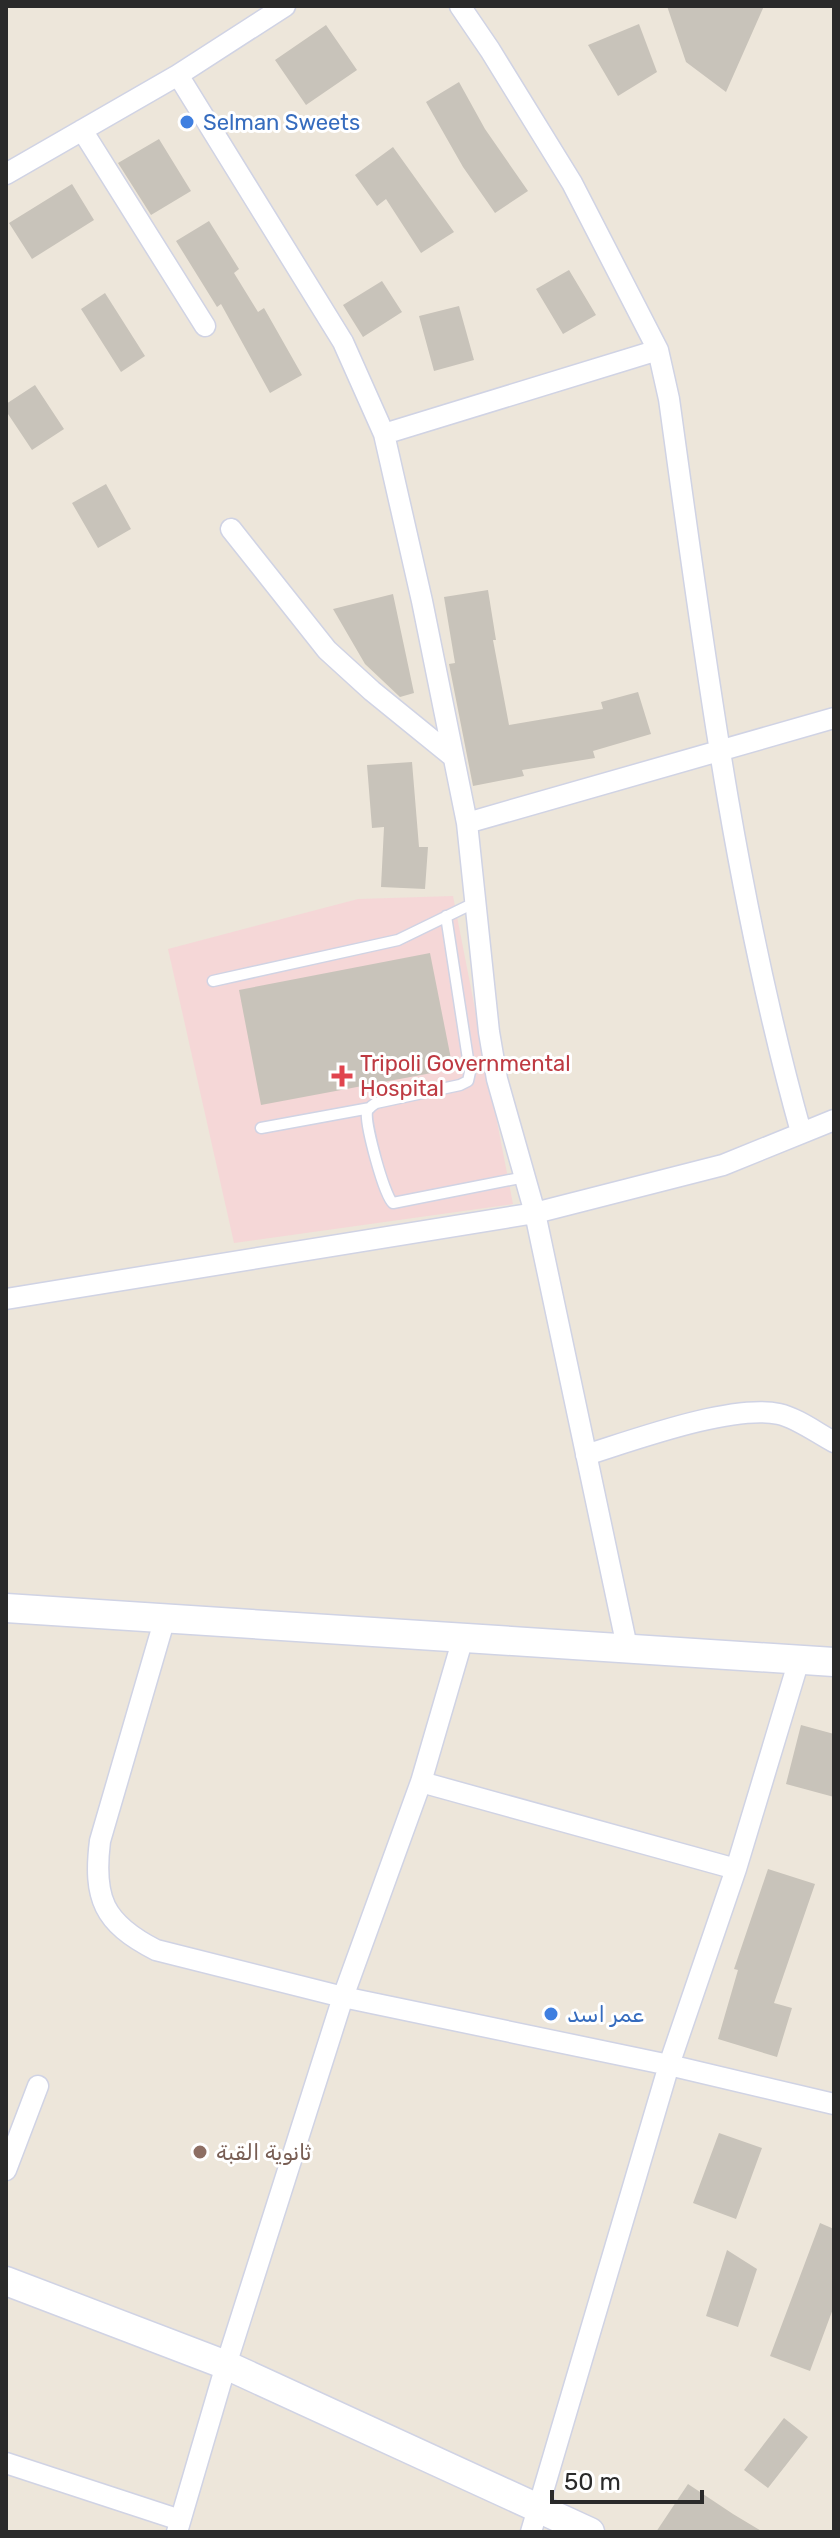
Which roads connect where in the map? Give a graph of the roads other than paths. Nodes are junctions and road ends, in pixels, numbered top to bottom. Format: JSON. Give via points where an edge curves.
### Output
{"nodes":[{"id":1,"x":285,"y":6,"type":"edge"},
{"id":2,"x":460,"y":6,"type":"edge"},
{"id":3,"x":178,"y":75,"type":"junction"},
{"id":4,"x":82,"y":130,"type":"junction"},
{"id":5,"x":6,"y":174,"type":"edge"},
{"id":6,"x":205,"y":326,"type":"dead end"},
{"id":7,"x":658,"y":350,"type":"junction"},
{"id":8,"x":384,"y":434,"type":"junction"},
{"id":9,"x":231,"y":529,"type":"dead end"},
{"id":10,"x":834,"y":718,"type":"edge"},
{"id":11,"x":721,"y":752,"type":"junction"},
{"id":12,"x":452,"y":756,"type":"junction"},
{"id":13,"x":467,"y":823,"type":"junction"},
{"id":14,"x":474,"y":903,"type":"junction"},
{"id":15,"x":446,"y":916,"type":"junction"},
{"id":16,"x":213,"y":981,"type":"dead end"},
{"id":17,"x":370,"y":1108,"type":"junction"},
{"id":18,"x":834,"y":1120,"type":"edge"},
{"id":19,"x":261,"y":1128,"type":"dead end"},
{"id":20,"x":801,"y":1132,"type":"junction"},
{"id":21,"x":525,"y":1177,"type":"junction"},
{"id":22,"x":535,"y":1213,"type":"junction"},
{"id":23,"x":6,"y":1299,"type":"edge"},
{"id":24,"x":834,"y":1442,"type":"edge"},
{"id":25,"x":586,"y":1455,"type":"junction"},
{"id":26,"x":6,"y":1608,"type":"edge"},
{"id":27,"x":165,"y":1618,"type":"junction"},
{"id":28,"x":463,"y":1638,"type":"junction"},
{"id":29,"x":627,"y":1647,"type":"junction"},
{"id":30,"x":799,"y":1660,"type":"junction"},
{"id":31,"x":834,"y":1662,"type":"edge"},
{"id":32,"x":421,"y":1782,"type":"junction"},
{"id":33,"x":736,"y":1869,"type":"junction"},
{"id":34,"x":343,"y":1997,"type":"junction"},
{"id":35,"x":669,"y":2065,"type":"junction"},
{"id":36,"x":38,"y":2086,"type":"dead end"},
{"id":37,"x":834,"y":2104,"type":"edge"},
{"id":38,"x":6,"y":2170,"type":"edge"},
{"id":39,"x":6,"y":2281,"type":"edge"},
{"id":40,"x":226,"y":2365,"type":"junction"},
{"id":41,"x":6,"y":2463,"type":"edge"},
{"id":42,"x":535,"y":2520,"type":"edge"},
{"id":43,"x":179,"y":2526,"type":"edge"},
{"id":44,"x":590,"y":2532,"type":"edge"}],
"edges":[{"from":1,"to":3,"type":"street"},
{"from":2,"to":7,"type":"street","via":[[572,183]]},
{"from":3,"to":4,"type":"street"},
{"from":3,"to":8,"type":"street","via":[[343,342]]},
{"from":4,"to":5,"type":"street"},
{"from":4,"to":6,"type":"street"},
{"from":7,"to":8,"type":"street"},
{"from":7,"to":11,"type":"street"},
{"from":8,"to":12,"type":"street"},
{"from":9,"to":12,"type":"street","via":[[327,650]]},
{"from":10,"to":11,"type":"street"},
{"from":11,"to":13,"type":"street"},
{"from":11,"to":20,"type":"street","via":[[776,1036]]},
{"from":12,"to":13,"type":"street"},
{"from":13,"to":14,"type":"street"},
{"from":14,"to":15,"type":"lane"},
{"from":14,"to":21,"type":"street","via":[[494,1063]]},
{"from":15,"to":16,"type":"lane","via":[[398,940]]},
{"from":15,"to":17,"type":"lane","via":[[468,1081]]},
{"from":17,"to":19,"type":"lane"},
{"from":17,"to":21,"type":"lane","via":[[377,1166],[393,1203]]},
{"from":18,"to":20,"type":"street"},
{"from":20,"to":22,"type":"street","via":[[723,1165]]},
{"from":21,"to":22,"type":"street"},
{"from":22,"to":23,"type":"street"},
{"from":22,"to":25,"type":"street"},
{"from":24,"to":25,"type":"street","via":[[782,1414],[756,1411],[678,1427]]},
{"from":25,"to":29,"type":"street"},
{"from":26,"to":27,"type":"main road"},
{"from":27,"to":28,"type":"main road"},
{"from":27,"to":34,"type":"street","via":[[100,1841],[96,1876],[105,1906],[129,1936],[156,1950]]},
{"from":28,"to":29,"type":"main road"},
{"from":28,"to":32,"type":"street"},
{"from":29,"to":30,"type":"main road"},
{"from":30,"to":31,"type":"main road"},
{"from":30,"to":33,"type":"street"},
{"from":32,"to":33,"type":"street"},
{"from":32,"to":34,"type":"street"},
{"from":33,"to":35,"type":"street"},
{"from":34,"to":35,"type":"street"},
{"from":34,"to":40,"type":"street"},
{"from":35,"to":37,"type":"street"},
{"from":35,"to":42,"type":"street"},
{"from":36,"to":38,"type":"street"},
{"from":39,"to":40,"type":"main road"},
{"from":40,"to":42,"type":"main road"},
{"from":40,"to":43,"type":"street"},
{"from":41,"to":43,"type":"street"},
{"from":42,"to":44,"type":"main road"}]}
